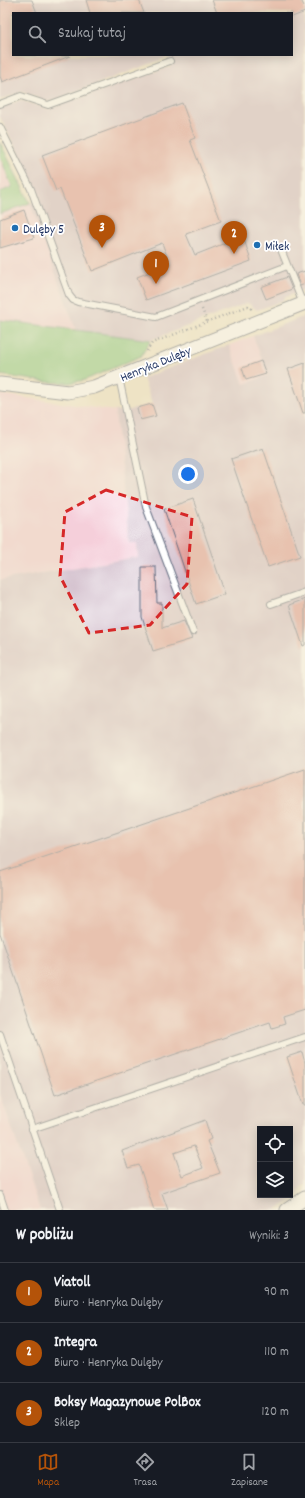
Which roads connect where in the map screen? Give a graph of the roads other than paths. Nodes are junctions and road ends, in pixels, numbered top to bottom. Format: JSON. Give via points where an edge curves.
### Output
{"nodes":[{"id":1,"x":170,"y":62,"type":"dead end"},
{"id":2,"x":0,"y":104,"type":"edge"},
{"id":3,"x":0,"y":127,"type":"edge"},
{"id":4,"x":282,"y":252,"type":"dead end"},
{"id":5,"x":287,"y":266,"type":"junction"},
{"id":6,"x":304,"y":304,"type":"edge"},
{"id":7,"x":118,"y":377,"type":"junction"},
{"id":8,"x":0,"y":384,"type":"edge"},
{"id":9,"x":305,"y":592,"type":"edge"},
{"id":10,"x":271,"y":604,"type":"dead end"},
{"id":11,"x":194,"y":632,"type":"dead end"},
{"id":12,"x":0,"y":1034,"type":"edge"},
{"id":13,"x":305,"y":1037,"type":"edge"},
{"id":14,"x":32,"y":1129,"type":"junction"},
{"id":15,"x":0,"y":1195,"type":"edge"},
{"id":16,"x":304,"y":1200,"type":"edge"},
{"id":17,"x":5,"y":1210,"type":"edge"},
{"id":18,"x":60,"y":1210,"type":"edge"},
{"id":19,"x":287,"y":1210,"type":"edge"}],
"edges":[{"from":1,"to":2,"type":"lane","via":[[48,105],[21,96]]},
{"from":3,"to":5,"type":"lane","via":[[31,189],[73,300],[156,317]]},
{"from":4,"to":5,"type":"lane"},
{"from":5,"to":6,"type":"lane"},
{"from":6,"to":7,"type":"street","name":"Henryka Dulęby"},
{"from":7,"to":8,"type":"street","name":"Henryka Dulęby","via":[[76,392]]},
{"from":7,"to":11,"type":"lane","via":[[146,506]]},
{"from":9,"to":10,"type":"lane"},
{"from":12,"to":14,"type":"lane"},
{"from":13,"to":14,"type":"lane"},
{"from":14,"to":18,"type":"lane"},
{"from":15,"to":17,"type":"lane"},
{"from":16,"to":19,"type":"street"}]}
